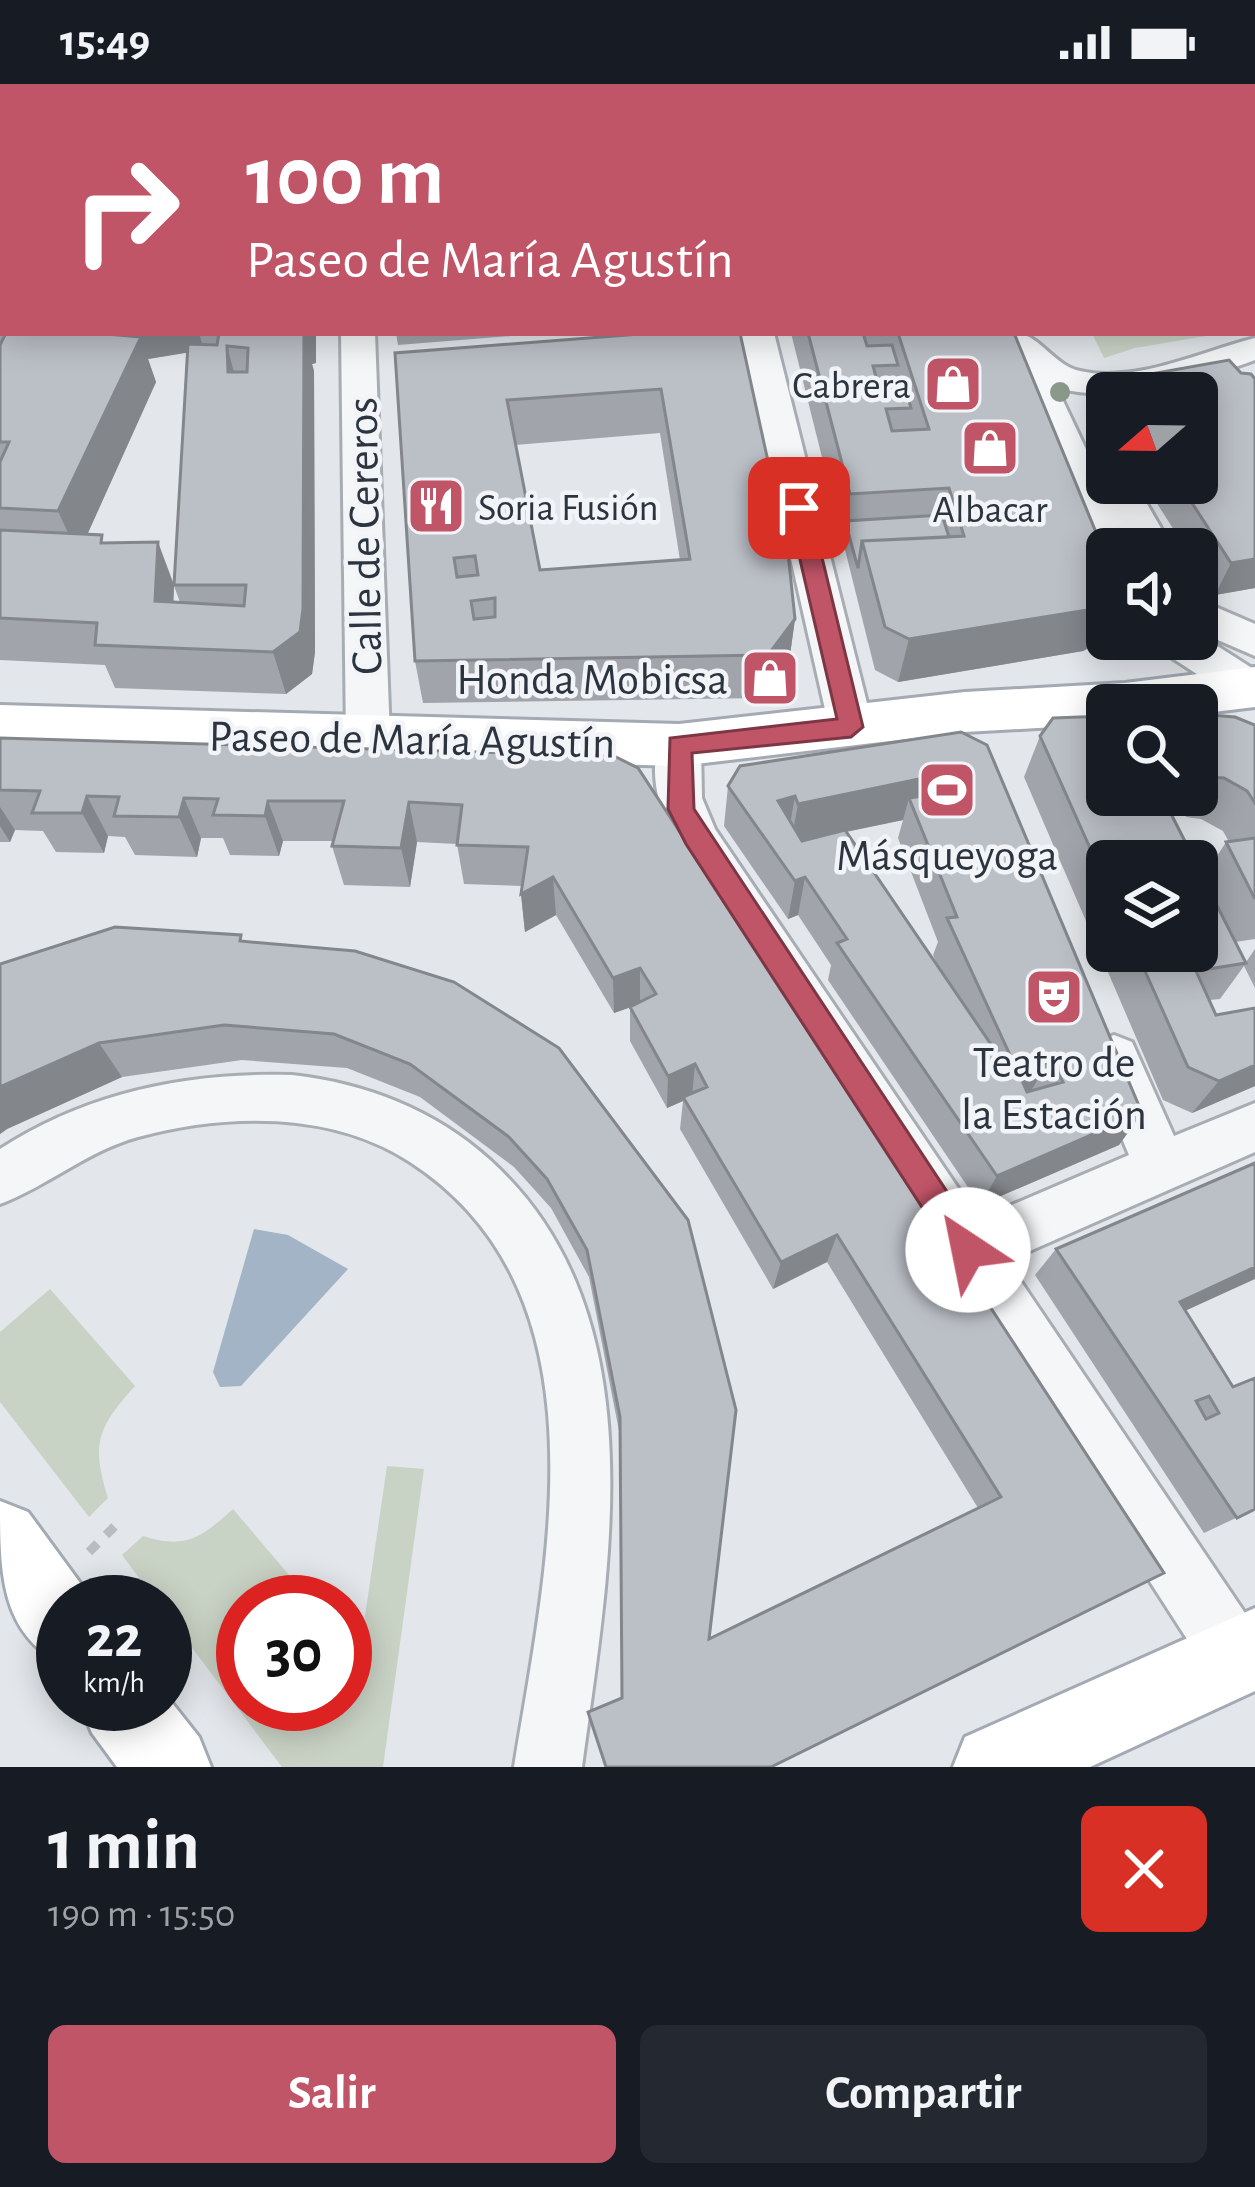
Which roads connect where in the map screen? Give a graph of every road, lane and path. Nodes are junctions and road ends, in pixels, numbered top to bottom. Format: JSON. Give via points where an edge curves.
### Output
{"nodes":[{"id":1,"x":1030,"y":338,"type":"edge"},
{"id":2,"x":750,"y":339,"type":"edge"},
{"id":3,"x":1239,"y":354,"type":"edge"},
{"id":4,"x":367,"y":358,"type":"edge"},
{"id":5,"x":1071,"y":381,"type":"junction"},
{"id":6,"x":1247,"y":389,"type":"edge"},
{"id":7,"x":1086,"y":426,"type":"edge"},
{"id":8,"x":1105,"y":528,"type":"edge"},
{"id":9,"x":1218,"y":651,"type":"edge"},
{"id":10,"x":1117,"y":660,"type":"edge"},
{"id":11,"x":1254,"y":670,"type":"edge"},
{"id":12,"x":0,"y":726,"type":"edge"},
{"id":13,"x":851,"y":727,"type":"junction"},
{"id":14,"x":974,"y":732,"type":"junction"},
{"id":15,"x":368,"y":738,"type":"junction"},
{"id":16,"x":679,"y":745,"type":"junction"},
{"id":17,"x":1091,"y":1006,"type":"edge"},
{"id":18,"x":1255,"y":1127,"type":"edge"},
{"id":19,"x":1161,"y":1167,"type":"junction"},
{"id":20,"x":0,"y":1179,"type":"edge"},
{"id":21,"x":968,"y":1250,"type":"junction"},
{"id":22,"x":118,"y":1522,"type":"dead end"},
{"id":23,"x":0,"y":1540,"type":"edge"},
{"id":24,"x":89,"y":1552,"type":"dead end"},
{"id":25,"x":36,"y":1589,"type":"edge"},
{"id":26,"x":1246,"y":1654,"type":"edge"},
{"id":27,"x":142,"y":1731,"type":"edge"},
{"id":28,"x":169,"y":1767,"type":"edge"},
{"id":29,"x":548,"y":1767,"type":"edge"},
{"id":30,"x":995,"y":1767,"type":"edge"}],
"edges":[{"from":1,"to":5,"type":"street"},
{"from":1,"to":8,"type":"street"},
{"from":2,"to":13,"type":"street"},
{"from":3,"to":5,"type":"street","via":[[1139,377]]},
{"from":3,"to":6,"type":"street"},
{"from":4,"to":15,"type":"street","name":"Calle de Cereros"},
{"from":5,"to":7,"type":"street"},
{"from":9,"to":11,"type":"main road","name":"Paseo de María Agustín"},
{"from":10,"to":14,"type":"main road","name":"Paseo de María Agustín","via":[[1010,694]]},
{"from":11,"to":14,"type":"main road","name":"Paseo de María Agustín"},
{"from":12,"to":15,"type":"main road","name":"Paseo de María Agustín"},
{"from":13,"to":14,"type":"main road","name":"Paseo de María Agustín"},
{"from":13,"to":16,"type":"main road","name":"Paseo de María Agustín"},
{"from":15,"to":16,"type":"main road","name":"Paseo de María Agustín"},
{"from":16,"to":21,"type":"street","via":[[686,821]]},
{"from":17,"to":19,"type":"street"},
{"from":18,"to":19,"type":"street"},
{"from":19,"to":21,"type":"street"},
{"from":20,"to":29,"type":"street","via":[[68,1139],[142,1110],[260,1097],[376,1116],[454,1160],[494,1200],[555,1300],[576,1420],[564,1657]]},
{"from":21,"to":26,"type":"street"},
{"from":22,"to":24,"type":"path"},
{"from":23,"to":25,"type":"main road"},
{"from":26,"to":30,"type":"main road"},
{"from":27,"to":28,"type":"main road"}]}
